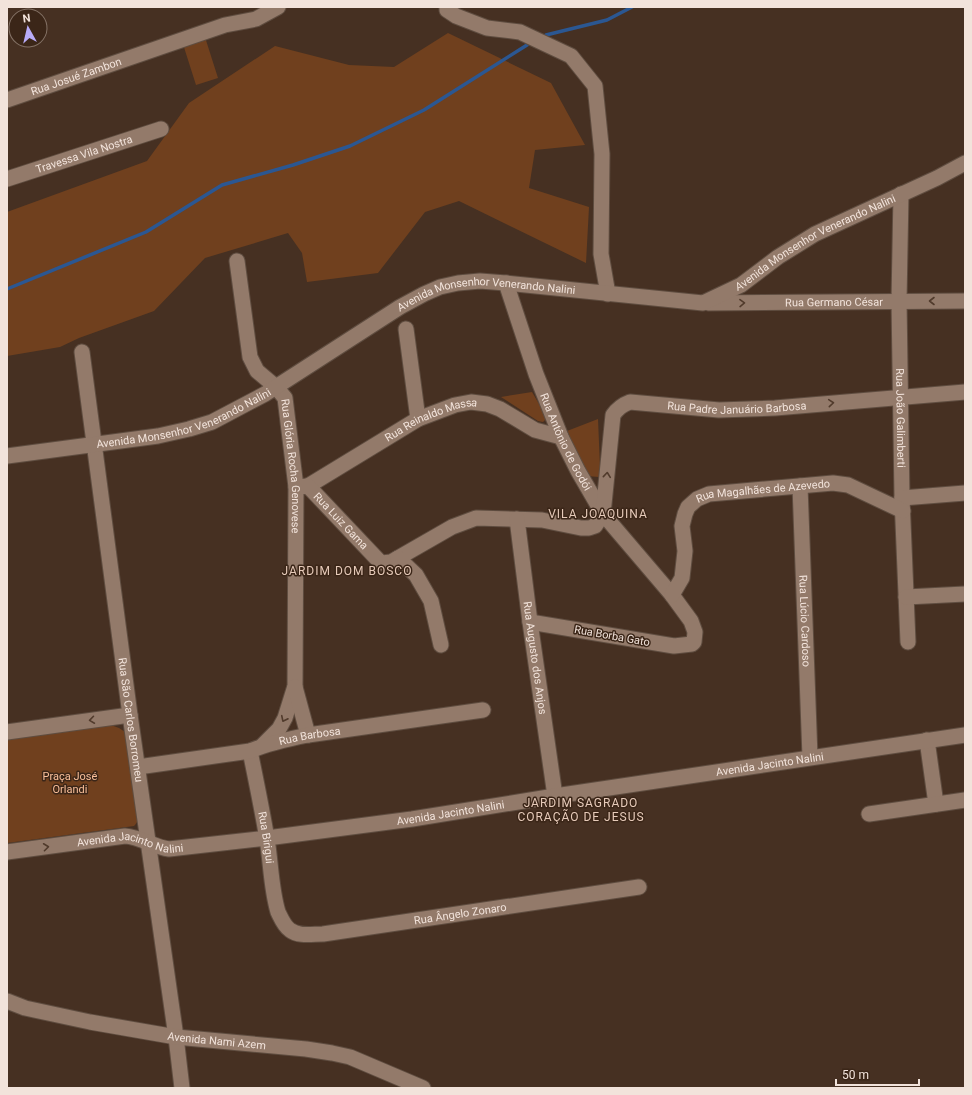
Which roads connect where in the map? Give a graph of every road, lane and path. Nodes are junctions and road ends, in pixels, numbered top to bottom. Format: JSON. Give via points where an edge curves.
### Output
{"nodes":[{"id":1,"x":278,"y":7,"type":"edge"},
{"id":2,"x":447,"y":7,"type":"edge"},
{"id":3,"x":7,"y":100,"type":"edge"},
{"id":4,"x":161,"y":129,"type":"dead end"},
{"id":5,"x":965,"y":163,"type":"edge"},
{"id":6,"x":7,"y":179,"type":"edge"},
{"id":7,"x":901,"y":194,"type":"junction"},
{"id":8,"x":237,"y":261,"type":"dead end"},
{"id":9,"x":506,"y":283,"type":"junction"},
{"id":10,"x":608,"y":294,"type":"junction"},
{"id":11,"x":899,"y":301,"type":"junction"},
{"id":12,"x":965,"y":301,"type":"edge"},
{"id":13,"x":703,"y":303,"type":"junction"},
{"id":14,"x":406,"y":329,"type":"dead end"},
{"id":15,"x":82,"y":352,"type":"dead end"},
{"id":16,"x":276,"y":387,"type":"junction"},
{"id":17,"x":965,"y":392,"type":"edge"},
{"id":18,"x":901,"y":397,"type":"junction"},
{"id":19,"x":418,"y":419,"type":"junction"},
{"id":20,"x":561,"y":438,"type":"junction"},
{"id":21,"x":95,"y":445,"type":"junction"},
{"id":22,"x":7,"y":456,"type":"edge"},
{"id":23,"x":302,"y":486,"type":"junction"},
{"id":24,"x":800,"y":486,"type":"junction"},
{"id":25,"x":965,"y":493,"type":"edge"},
{"id":26,"x":903,"y":505,"type":"junction"},
{"id":27,"x":603,"y":514,"type":"junction"},
{"id":28,"x":517,"y":519,"type":"junction"},
{"id":29,"x":398,"y":558,"type":"junction"},
{"id":30,"x":965,"y":594,"type":"edge"},
{"id":31,"x":672,"y":596,"type":"junction"},
{"id":32,"x":906,"y":597,"type":"junction"},
{"id":33,"x":530,"y":622,"type":"junction"},
{"id":34,"x":694,"y":642,"type":"joint"},
{"id":35,"x":908,"y":642,"type":"dead end"},
{"id":36,"x":441,"y":645,"type":"dead end"},
{"id":37,"x":295,"y":686,"type":"junction"},
{"id":38,"x":483,"y":710,"type":"dead end"},
{"id":39,"x":130,"y":714,"type":"junction"},
{"id":40,"x":7,"y":732,"type":"edge"},
{"id":41,"x":308,"y":735,"type":"junction"},
{"id":42,"x":965,"y":735,"type":"edge"},
{"id":43,"x":927,"y":740,"type":"junction"},
{"id":44,"x":256,"y":748,"type":"junction"},
{"id":45,"x":810,"y":757,"type":"junction"},
{"id":46,"x":138,"y":767,"type":"junction"},
{"id":47,"x":555,"y":796,"type":"junction"},
{"id":48,"x":965,"y":800,"type":"edge"},
{"id":49,"x":936,"y":804,"type":"junction"},
{"id":50,"x":869,"y":814,"type":"dead end"},
{"id":51,"x":267,"y":838,"type":"junction"},
{"id":52,"x":148,"y":842,"type":"junction"},
{"id":53,"x":7,"y":852,"type":"edge"},
{"id":54,"x":639,"y":887,"type":"dead end"},
{"id":55,"x":284,"y":923,"type":"joint"},
{"id":56,"x":7,"y":1001,"type":"edge"},
{"id":57,"x":176,"y":1037,"type":"junction"},
{"id":58,"x":182,"y":1088,"type":"edge"},
{"id":59,"x":423,"y":1088,"type":"edge"}],
"edges":[{"from":1,"to":3,"type":"street","name":"Rua Josué Zambon","via":[[256,18],[225,25]]},
{"from":2,"to":10,"type":"street","via":[[447,10],[456,16],[487,28],[520,32],[571,56],[595,86],[602,154],[601,254]]},
{"from":4,"to":6,"type":"street","name":"Travessa Vila Nostra"},
{"from":5,"to":7,"type":"street","name":"Avenida Monsenhor Venerando Nalini"},
{"from":7,"to":11,"type":"street","name":"Rua João Galimberti"},
{"from":7,"to":13,"type":"street","name":"Avenida Monsenhor Venerando Nalini","via":[[815,234],[778,257],[741,285]]},
{"from":8,"to":16,"type":"street","name":"Rua Glória Rocha Genovese","via":[[250,357],[257,371]]},
{"from":9,"to":10,"type":"street","name":"Avenida Monsenhor Venerando Nalini"},
{"from":9,"to":16,"type":"street","name":"Avenida Monsenhor Venerando Nalini","via":[[458,283],[424,294]]},
{"from":9,"to":20,"type":"street","name":"Rua Antônio de Godói","via":[[536,374]]},
{"from":10,"to":13,"type":"street","name":"Avenida Monsenhor Venerando Nalini"},
{"from":12,"to":11,"type":"street","name":"Rua Germano César","one_way":true},
{"from":13,"to":11,"type":"street","name":"Rua Germano César","one_way":true},
{"from":11,"to":18,"type":"street","name":"Rua João Galimberti"},
{"from":14,"to":19,"type":"street"},
{"from":15,"to":21,"type":"street","name":"Rua São Carlos Borromeu"},
{"from":16,"to":21,"type":"street","name":"Avenida Monsenhor Venerando Nalini","via":[[212,422],[170,433]]},
{"from":16,"to":23,"type":"street","name":"Rua Glória Rocha Genovese","via":[[285,398]]},
{"from":17,"to":18,"type":"street","name":"Rua Padre Januário Barbosa"},
{"from":18,"to":26,"type":"street","name":"Rua João Galimberti"},
{"from":27,"to":18,"type":"street","name":"Rua Padre Januário Barbosa","one_way":true,"via":[[613,415],[623,404],[630,402],[719,410]]},
{"from":19,"to":20,"type":"street","name":"Rua Reinaldo Massa","via":[[455,405],[471,402],[487,404],[535,430]]},
{"from":19,"to":23,"type":"street","name":"Rua Reinaldo Massa"},
{"from":20,"to":27,"type":"street","name":"Rua Antônio de Godói"},
{"from":21,"to":22,"type":"street","name":"Avenida Monsenhor Venerando Nalini"},
{"from":21,"to":39,"type":"street","name":"Rua São Carlos Borromeu"},
{"from":23,"to":29,"type":"street","name":"Rua Luiz Gama","via":[[379,561],[391,562]]},
{"from":23,"to":37,"type":"street","name":"Rua Glória Rocha Genovese"},
{"from":24,"to":26,"type":"street","name":"Rua Magalhães de Azevedo","via":[[833,483],[848,485]]},
{"from":24,"to":31,"type":"street","name":"Rua Magalhães de Azevedo","via":[[709,494],[697,499],[688,507],[682,526],[685,551],[682,578]]},
{"from":24,"to":45,"type":"street","name":"Rua Lúcio Cardoso"},
{"from":25,"to":26,"type":"street"},
{"from":26,"to":32,"type":"street","name":"Rua João Galimberti"},
{"from":27,"to":28,"type":"street","via":[[595,526],[589,528],[542,520]]},
{"from":27,"to":31,"type":"street","name":"Rua Antônio de Godói"},
{"from":28,"to":29,"type":"street","via":[[469,520]]},
{"from":28,"to":33,"type":"street","name":"Rua Augusto dos Anjos"},
{"from":29,"to":36,"type":"street","via":[[416,575],[428,595]]},
{"from":30,"to":32,"type":"street"},
{"from":31,"to":34,"type":"street","name":"Rua Antônio de Godói","via":[[691,621],[696,636]]},
{"from":32,"to":35,"type":"street","name":"Rua João Galimberti"},
{"from":33,"to":34,"type":"street","name":"Rua Borba Gato","via":[[674,646]]},
{"from":33,"to":47,"type":"street","name":"Rua Augusto dos Anjos"},
{"from":37,"to":41,"type":"street","name":"Rua Glória Rocha Genovese"},
{"from":37,"to":44,"type":"street","name":"Rua Glória Rocha Genovese","one_way":true,"via":[[285,718],[278,729]]},
{"from":38,"to":41,"type":"street","name":"Rua Barbosa"},
{"from":39,"to":40,"type":"street","one_way":true},
{"from":39,"to":46,"type":"street","name":"Rua São Carlos Borromeu"},
{"from":41,"to":44,"type":"street","name":"Rua Barbosa"},
{"from":42,"to":43,"type":"street","name":"Avenida Jacinto Nalini"},
{"from":43,"to":45,"type":"street","name":"Avenida Jacinto Nalini"},
{"from":43,"to":49,"type":"street"},
{"from":44,"to":46,"type":"street","name":"Rua Barbosa"},
{"from":44,"to":51,"type":"street","name":"Rua Birigui"},
{"from":45,"to":47,"type":"street","name":"Avenida Jacinto Nalini"},
{"from":46,"to":52,"type":"street","name":"Rua São Carlos Borromeu"},
{"from":47,"to":51,"type":"street","name":"Avenida Jacinto Nalini","via":[[412,819]]},
{"from":48,"to":49,"type":"street"},
{"from":49,"to":50,"type":"street"},
{"from":51,"to":52,"type":"street","name":"Avenida Jacinto Nalini","via":[[169,849]]},
{"from":51,"to":55,"type":"street","name":"Rua Birigui","via":[[275,899]]},
{"from":53,"to":52,"type":"street","name":"Avenida Jacinto Nalini","one_way":true,"via":[[125,836]]},
{"from":52,"to":57,"type":"street","name":"Rua São Carlos Borromeu"},
{"from":54,"to":55,"type":"street","name":"Rua Ângelo Zonaro","via":[[323,934],[295,933]]},
{"from":56,"to":57,"type":"street","name":"Avenida Nami Azem","via":[[25,1008],[83,1021]]},
{"from":57,"to":58,"type":"street","name":"Rua São Carlos Borromeu"},
{"from":57,"to":59,"type":"street","name":"Avenida Nami Azem","via":[[332,1053],[350,1057]]}]}
